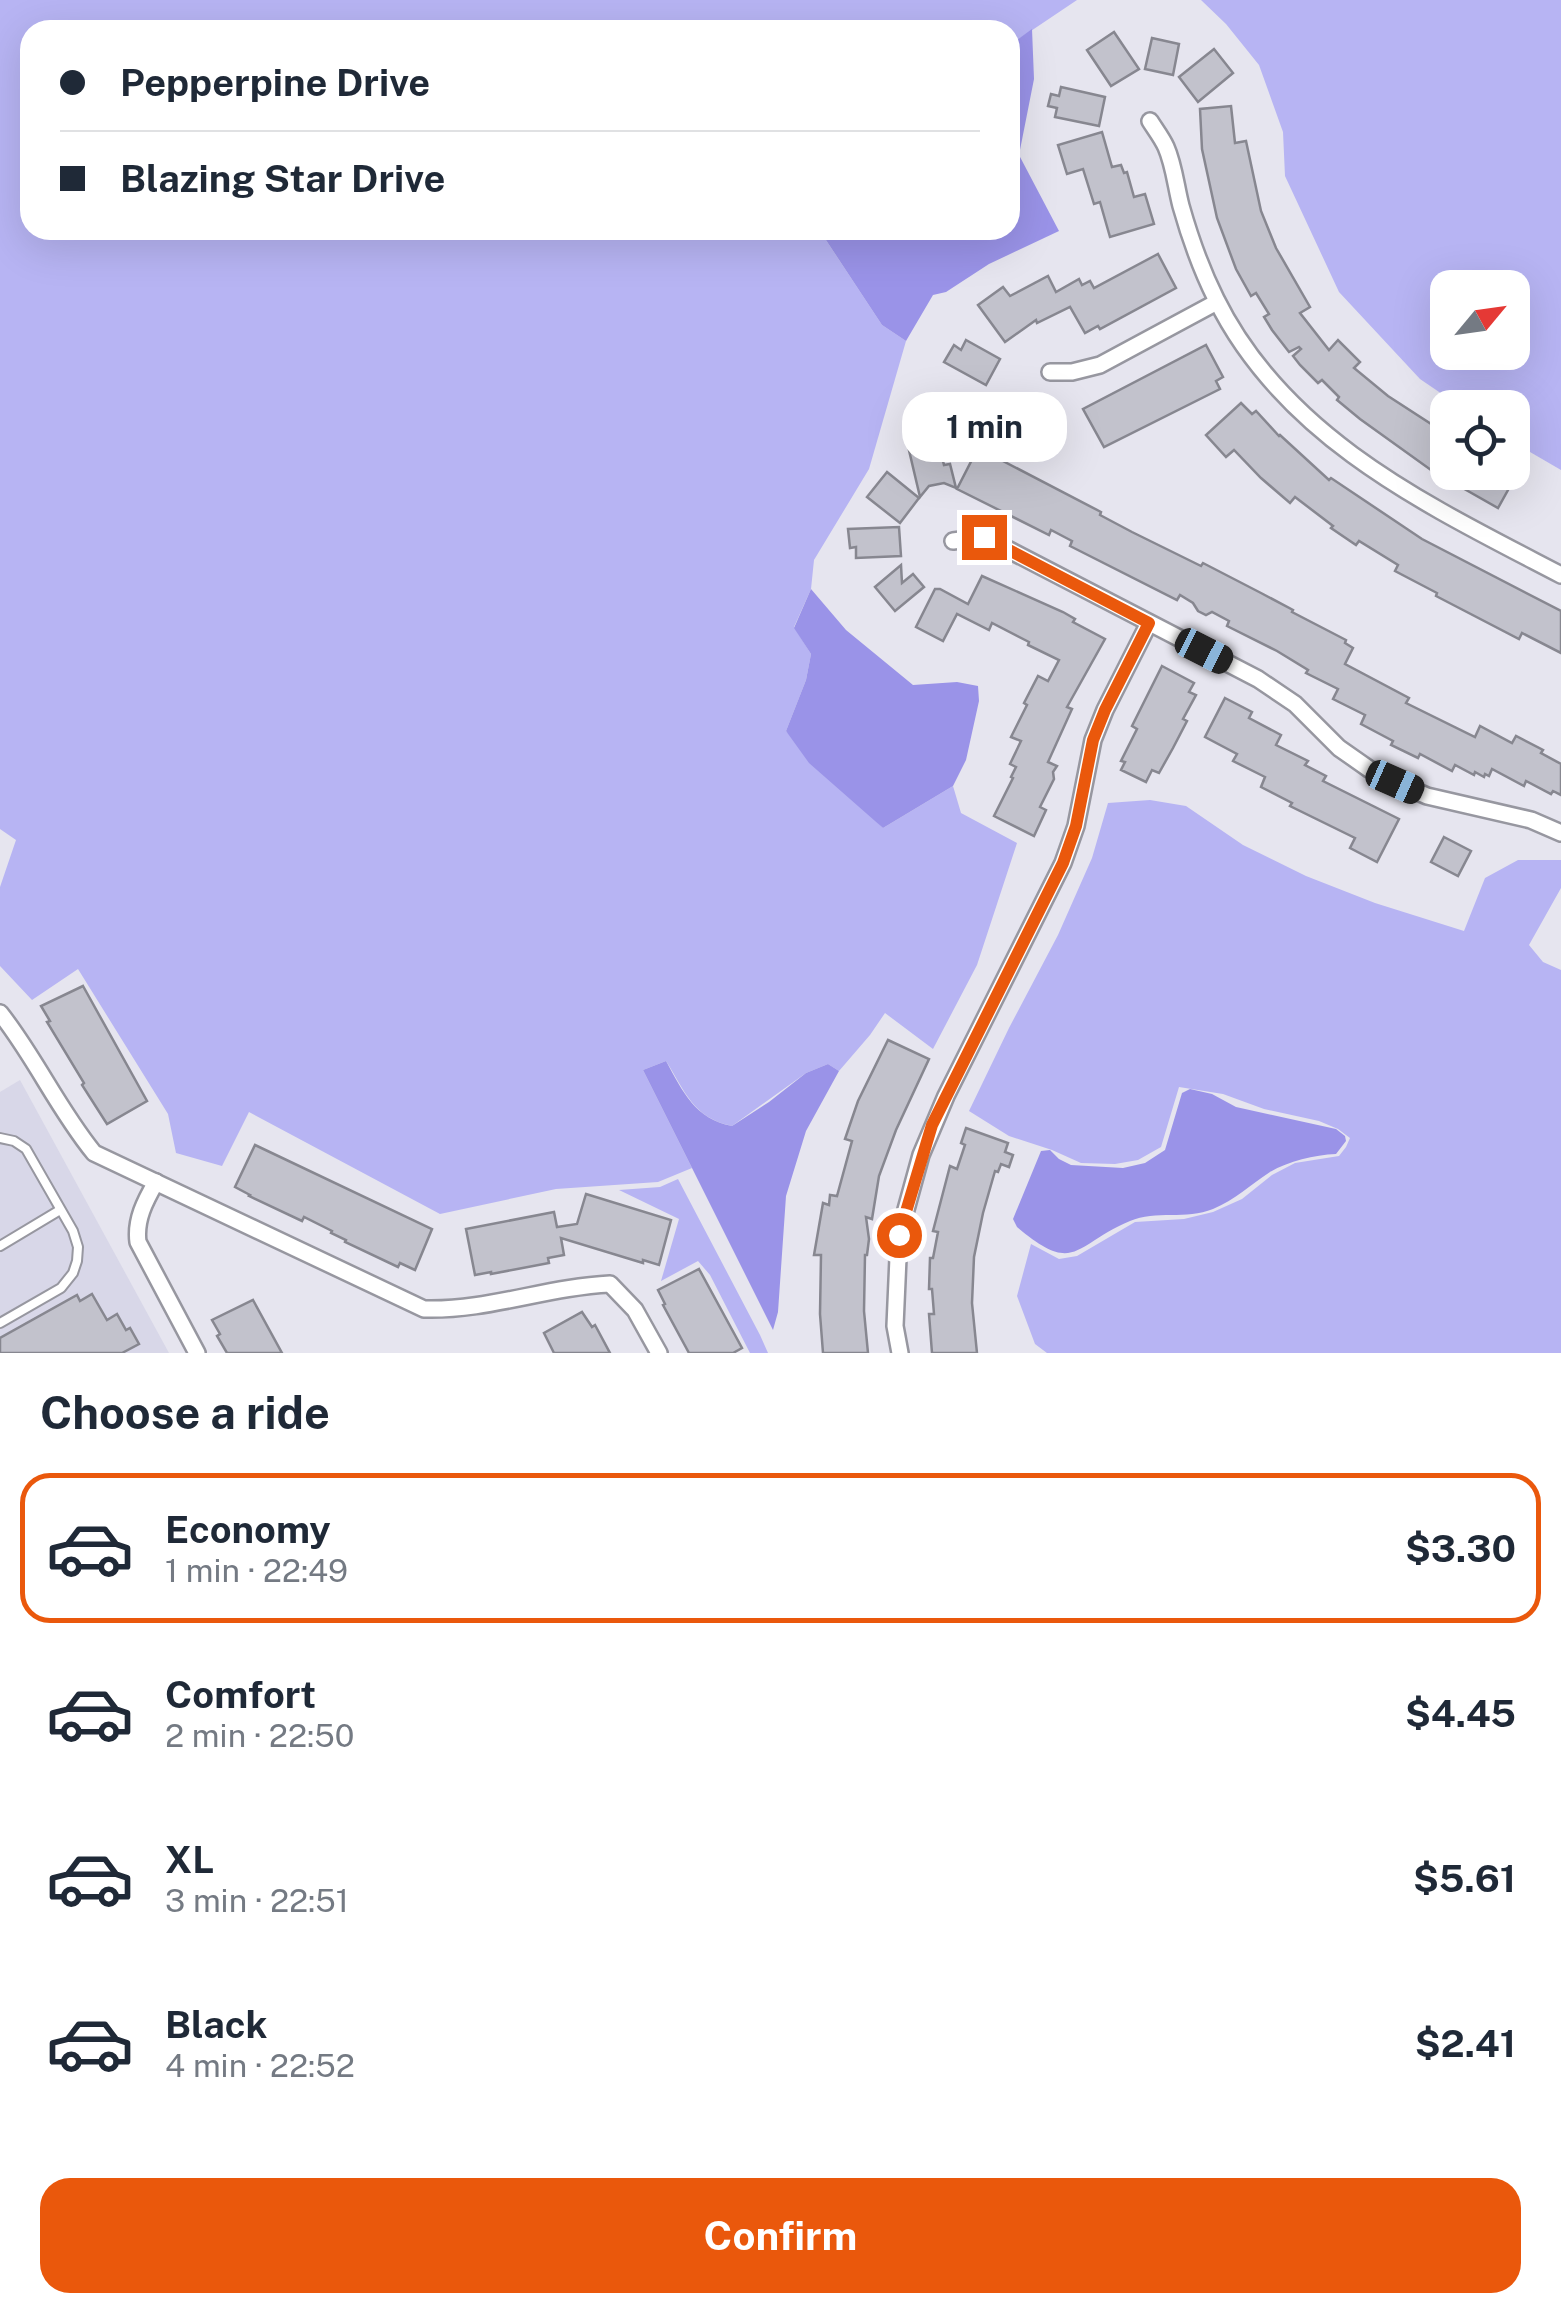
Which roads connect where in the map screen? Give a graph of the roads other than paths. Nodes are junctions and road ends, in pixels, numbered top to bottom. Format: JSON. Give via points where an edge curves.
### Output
{"nodes":[{"id":1,"x":1150,"y":121,"type":"dead end"},
{"id":2,"x":1217,"y":302,"type":"junction"},
{"id":3,"x":1050,"y":372,"type":"dead end"},
{"id":4,"x":953,"y":541,"type":"dead end"},
{"id":5,"x":1561,"y":575,"type":"edge"},
{"id":6,"x":1149,"y":623,"type":"junction"},
{"id":7,"x":1561,"y":833,"type":"edge"},
{"id":8,"x":0,"y":1012,"type":"edge"},
{"id":9,"x":0,"y":1138,"type":"edge"},
{"id":10,"x":156,"y":1182,"type":"junction"},
{"id":11,"x":60,"y":1210,"type":"junction"},
{"id":12,"x":0,"y":1246,"type":"edge"},
{"id":13,"x":0,"y":1323,"type":"edge"},
{"id":14,"x":197,"y":1353,"type":"edge"},
{"id":15,"x":660,"y":1353,"type":"edge"},
{"id":16,"x":900,"y":1353,"type":"edge"}],
"edges":[{"from":1,"to":2,"type":"street","via":[[1167,148],[1196,255]]},
{"from":2,"to":3,"type":"street","via":[[1100,365]]},
{"from":2,"to":5,"type":"street","via":[[1256,364],[1336,444],[1447,516]]},
{"from":4,"to":6,"type":"street","via":[[984,537]]},
{"from":6,"to":7,"type":"street","via":[[1258,678],[1382,776],[1427,796]]},
{"from":6,"to":16,"type":"street","via":[[1093,740],[1063,863],[922,1155],[899,1235]]},
{"from":8,"to":10,"type":"street","via":[[94,1153]]},
{"from":9,"to":11,"type":"lane","via":[[26,1149]]},
{"from":10,"to":14,"type":"street","via":[[136,1228],[138,1242]]},
{"from":10,"to":15,"type":"street","via":[[424,1309],[610,1284]]},
{"from":11,"to":12,"type":"lane"},
{"from":11,"to":13,"type":"lane","via":[[78,1247],[73,1273],[61,1288]]}]}
